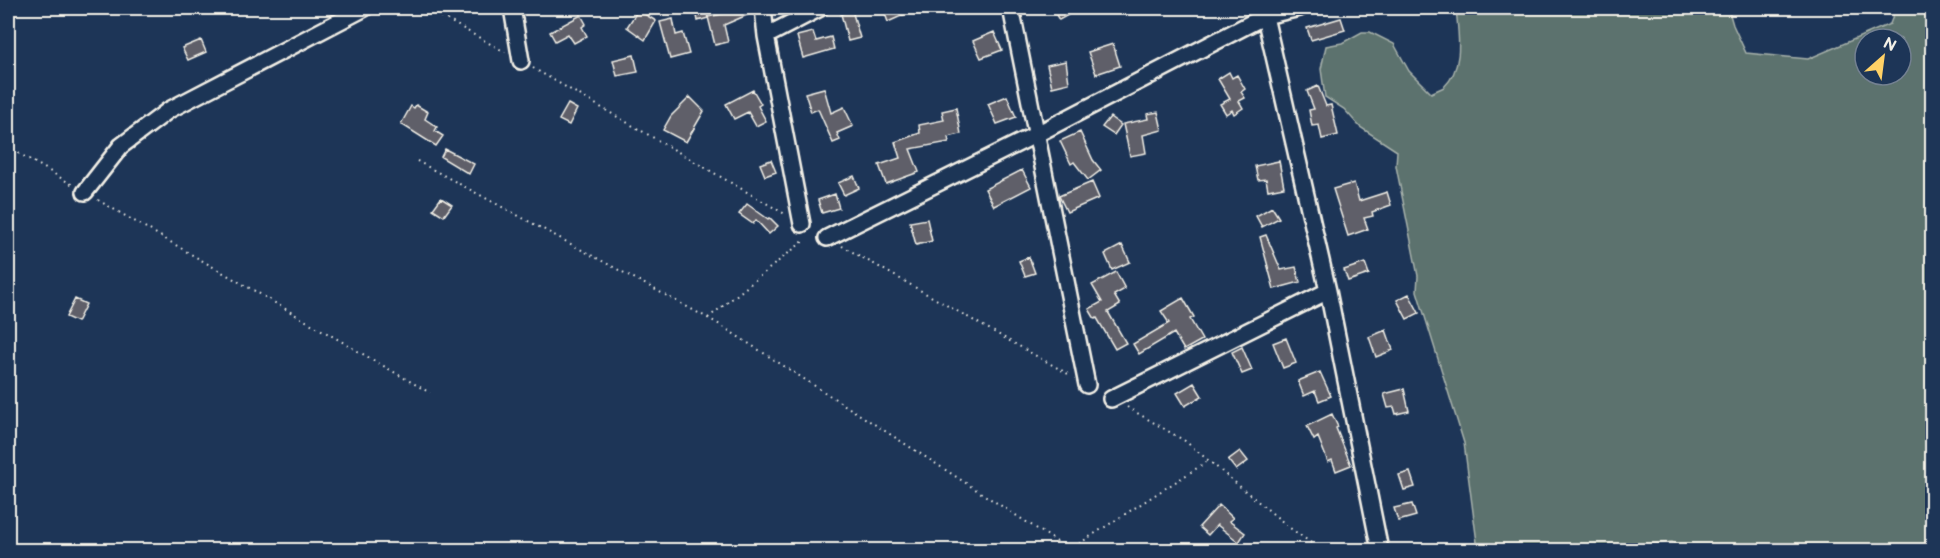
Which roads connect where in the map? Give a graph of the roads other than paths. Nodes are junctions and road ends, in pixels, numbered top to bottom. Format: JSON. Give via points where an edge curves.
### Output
{"nodes":[{"id":1,"x":365,"y":8,"type":"edge"},
{"id":2,"x":512,"y":8,"type":"edge"},
{"id":3,"x":763,"y":8,"type":"edge"},
{"id":4,"x":820,"y":8,"type":"edge"},
{"id":5,"x":1011,"y":8,"type":"edge"},
{"id":6,"x":1300,"y":8,"type":"edge"},
{"id":7,"x":1264,"y":12,"type":"edge"},
{"id":8,"x":766,"y":36,"type":"junction"},
{"id":9,"x":521,"y":61,"type":"road end"},
{"id":10,"x":1037,"y":134,"type":"junction"},
{"id":11,"x":85,"y":192,"type":"road end"},
{"id":12,"x":804,"y":231,"type":"road end"},
{"id":13,"x":827,"y":238,"type":"road end"},
{"id":14,"x":1328,"y":291,"type":"junction"},
{"id":15,"x":1087,"y":385,"type":"road end"},
{"id":16,"x":1112,"y":399,"type":"road end"},
{"id":17,"x":1380,"y":550,"type":"edge"}],
"edges":[{"from":1,"to":11,"type":"street","via":[[169,110],[121,146]]},
{"from":2,"to":9,"type":"street"},
{"from":3,"to":8,"type":"street"},
{"from":4,"to":8,"type":"street"},
{"from":5,"to":10,"type":"street"},
{"from":6,"to":7,"type":"street"},
{"from":7,"to":10,"type":"street"},
{"from":7,"to":14,"type":"street"},
{"from":8,"to":12,"type":"street"},
{"from":10,"to":13,"type":"street"},
{"from":10,"to":15,"type":"street"},
{"from":14,"to":16,"type":"street"},
{"from":14,"to":17,"type":"street"}]}
